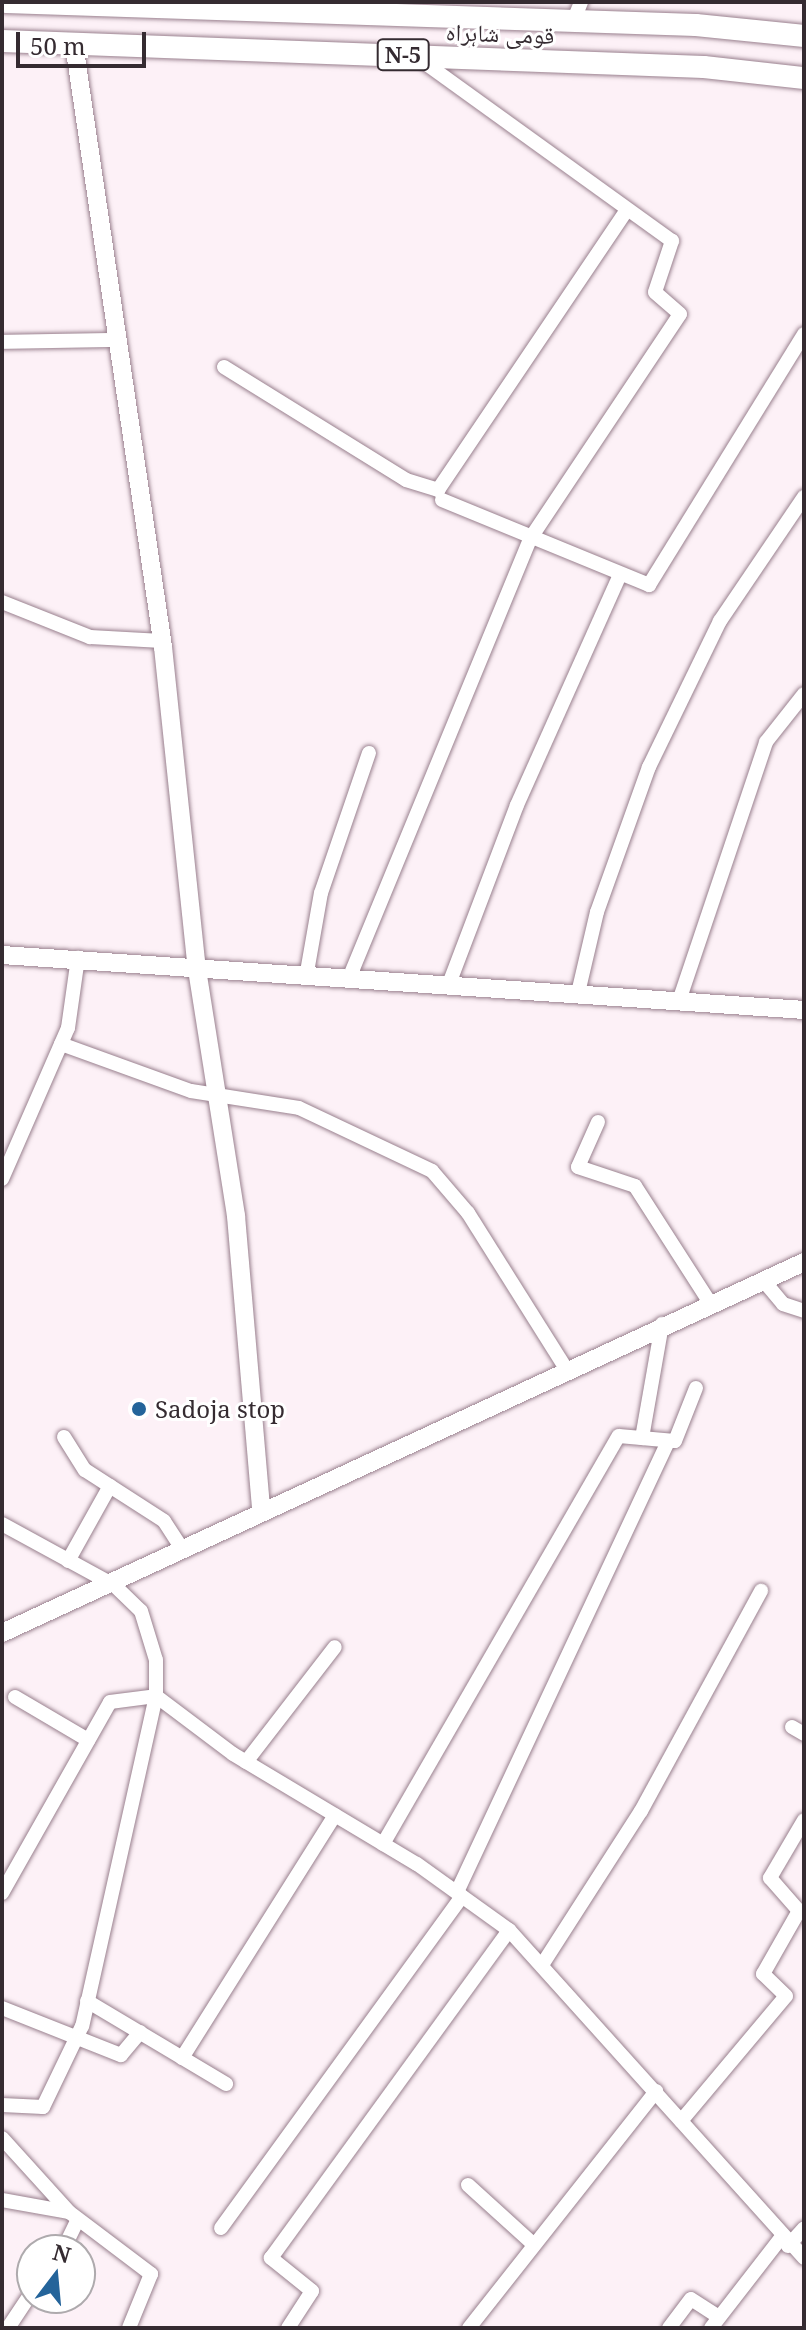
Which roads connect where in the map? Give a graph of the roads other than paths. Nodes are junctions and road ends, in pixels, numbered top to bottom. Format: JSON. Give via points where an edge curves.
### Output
{"nodes":[{"id":1,"x":6,"y":2,"type":"edge"},
{"id":2,"x":70,"y":3,"type":"edge"},
{"id":3,"x":407,"y":9,"type":"edge"},
{"id":4,"x":577,"y":12,"type":"edge"},
{"id":5,"x":802,"y":31,"type":"edge"},
{"id":6,"x":2,"y":41,"type":"edge"},
{"id":7,"x":74,"y":44,"type":"junction"},
{"id":8,"x":414,"y":55,"type":"junction"},
{"id":9,"x":804,"y":78,"type":"edge"},
{"id":10,"x":626,"y":211,"type":"junction"},
{"id":11,"x":804,"y":334,"type":"edge"},
{"id":12,"x":117,"y":340,"type":"junction"},
{"id":13,"x":2,"y":342,"type":"edge"},
{"id":14,"x":224,"y":367,"type":"dead end"},
{"id":15,"x":804,"y":497,"type":"edge"},
{"id":16,"x":442,"y":500,"type":"dead end"},
{"id":17,"x":530,"y":539,"type":"junction"},
{"id":18,"x":619,"y":577,"type":"junction"},
{"id":19,"x":2,"y":602,"type":"edge"},
{"id":20,"x":162,"y":641,"type":"junction"},
{"id":21,"x":804,"y":694,"type":"edge"},
{"id":22,"x":369,"y":753,"type":"dead end"},
{"id":23,"x":2,"y":955,"type":"edge"},
{"id":24,"x":78,"y":958,"type":"junction"},
{"id":25,"x":196,"y":963,"type":"junction"},
{"id":26,"x":307,"y":972,"type":"junction"},
{"id":27,"x":350,"y":976,"type":"junction"},
{"id":28,"x":449,"y":984,"type":"junction"},
{"id":29,"x":578,"y":993,"type":"junction"},
{"id":30,"x":679,"y":1001,"type":"junction"},
{"id":31,"x":804,"y":1010,"type":"edge"},
{"id":32,"x":61,"y":1044,"type":"junction"},
{"id":33,"x":219,"y":1089,"type":"junction"},
{"id":34,"x":598,"y":1122,"type":"dead end"},
{"id":35,"x":2,"y":1179,"type":"edge"},
{"id":36,"x":804,"y":1262,"type":"edge"},
{"id":37,"x":763,"y":1280,"type":"junction"},
{"id":38,"x":710,"y":1303,"type":"junction"},
{"id":39,"x":804,"y":1311,"type":"edge"},
{"id":40,"x":662,"y":1324,"type":"junction"},
{"id":41,"x":565,"y":1367,"type":"junction"},
{"id":42,"x":696,"y":1388,"type":"dead end"},
{"id":43,"x":64,"y":1437,"type":"dead end"},
{"id":44,"x":642,"y":1438,"type":"junction"},
{"id":45,"x":668,"y":1442,"type":"junction"},
{"id":46,"x":110,"y":1486,"type":"junction"},
{"id":47,"x":261,"y":1510,"type":"junction"},
{"id":48,"x":2,"y":1524,"type":"edge"},
{"id":49,"x":183,"y":1550,"type":"junction"},
{"id":50,"x":68,"y":1561,"type":"junction"},
{"id":51,"x":114,"y":1585,"type":"junction"},
{"id":52,"x":761,"y":1591,"type":"dead end"},
{"id":53,"x":2,"y":1633,"type":"edge"},
{"id":54,"x":335,"y":1647,"type":"dead end"},
{"id":55,"x":156,"y":1696,"type":"junction"},
{"id":56,"x":15,"y":1697,"type":"dead end"},
{"id":57,"x":88,"y":1740,"type":"junction"},
{"id":58,"x":246,"y":1762,"type":"junction"},
{"id":59,"x":335,"y":1815,"type":"junction"},
{"id":60,"x":804,"y":1820,"type":"edge"},
{"id":61,"x":383,"y":1844,"type":"junction"},
{"id":62,"x":2,"y":1893,"type":"edge"},
{"id":63,"x":459,"y":1894,"type":"junction"},
{"id":64,"x":509,"y":1930,"type":"junction"},
{"id":65,"x":542,"y":1965,"type":"junction"},
{"id":66,"x":87,"y":2001,"type":"junction"},
{"id":67,"x":2,"y":2008,"type":"edge"},
{"id":68,"x":140,"y":2032,"type":"junction"},
{"id":69,"x":78,"y":2036,"type":"junction"},
{"id":70,"x":182,"y":2058,"type":"junction"},
{"id":71,"x":226,"y":2084,"type":"dead end"},
{"id":72,"x":656,"y":2091,"type":"junction"},
{"id":73,"x":2,"y":2105,"type":"edge"},
{"id":74,"x":681,"y":2121,"type":"junction"},
{"id":75,"x":2,"y":2138,"type":"edge"},
{"id":76,"x":468,"y":2185,"type":"dead end"},
{"id":77,"x":3,"y":2202,"type":"edge"},
{"id":78,"x":74,"y":2216,"type":"junction"},
{"id":79,"x":221,"y":2228,"type":"dead end"},
{"id":80,"x":804,"y":2228,"type":"edge"},
{"id":81,"x":68,"y":2234,"type":"edge"},
{"id":82,"x":784,"y":2242,"type":"junction"},
{"id":83,"x":533,"y":2244,"type":"junction"},
{"id":84,"x":804,"y":2258,"type":"edge"},
{"id":85,"x":715,"y":2323,"type":"edge"},
{"id":86,"x":136,"y":2326,"type":"edge"},
{"id":87,"x":288,"y":2328,"type":"edge"},
{"id":88,"x":469,"y":2328,"type":"edge"},
{"id":89,"x":669,"y":2328,"type":"edge"}],
"edges":[{"from":1,"to":2,"type":"highway","name":"قومی شاہراہ","number":"N-5"},
{"from":2,"to":3,"type":"highway","name":"قومی شاہراہ","number":"N-5"},
{"from":3,"to":4,"type":"highway","name":"قومی شاہراہ","number":"N-5"},
{"from":4,"to":5,"type":"highway","name":"قومی شاہراہ","number":"N-5"},
{"from":6,"to":7,"type":"highway","name":"قومی شاہراہ","number":"N-5"},
{"from":7,"to":8,"type":"highway","name":"قومی شاہراہ","number":"N-5"},
{"from":7,"to":12,"type":"street"},
{"from":8,"to":9,"type":"highway","name":"قومی شاہراہ","number":"N-5"},
{"from":8,"to":10,"type":"street"},
{"from":10,"to":14,"type":"street","via":[[438,490],[406,480]]},
{"from":10,"to":17,"type":"street","via":[[672,241],[655,292],[680,314]]},
{"from":11,"to":18,"type":"street","via":[[653,581],[644,586]]},
{"from":12,"to":13,"type":"street"},
{"from":12,"to":20,"type":"street"},
{"from":15,"to":29,"type":"street","via":[[720,621],[649,767],[597,912]]},
{"from":16,"to":17,"type":"street"},
{"from":17,"to":18,"type":"street"},
{"from":17,"to":27,"type":"street"},
{"from":18,"to":28,"type":"street","via":[[517,805]]},
{"from":19,"to":20,"type":"street","via":[[90,637]]},
{"from":20,"to":25,"type":"street"},
{"from":21,"to":30,"type":"street","via":[[766,742]]},
{"from":22,"to":26,"type":"street","via":[[321,893]]},
{"from":23,"to":24,"type":"street"},
{"from":24,"to":25,"type":"street"},
{"from":24,"to":32,"type":"street"},
{"from":25,"to":26,"type":"street"},
{"from":25,"to":33,"type":"street"},
{"from":26,"to":27,"type":"street"},
{"from":27,"to":28,"type":"street"},
{"from":28,"to":29,"type":"street"},
{"from":29,"to":30,"type":"street"},
{"from":30,"to":31,"type":"street"},
{"from":32,"to":33,"type":"street","via":[[191,1091]]},
{"from":32,"to":35,"type":"street"},
{"from":33,"to":41,"type":"street","via":[[333,1120],[432,1171],[468,1213]]},
{"from":33,"to":47,"type":"street"},
{"from":34,"to":38,"type":"street","via":[[578,1167],[635,1186]]},
{"from":36,"to":37,"type":"street"},
{"from":37,"to":38,"type":"street"},
{"from":37,"to":39,"type":"street","via":[[783,1304]]},
{"from":38,"to":40,"type":"street"},
{"from":40,"to":41,"type":"street"},
{"from":40,"to":44,"type":"street"},
{"from":41,"to":47,"type":"street"},
{"from":42,"to":45,"type":"street","via":[[675,1441]]},
{"from":43,"to":46,"type":"street","via":[[85,1470]]},
{"from":44,"to":45,"type":"street"},
{"from":44,"to":61,"type":"street","via":[[619,1436]]},
{"from":45,"to":63,"type":"street"},
{"from":46,"to":49,"type":"street","via":[[164,1521]]},
{"from":46,"to":50,"type":"street"},
{"from":47,"to":49,"type":"street"},
{"from":48,"to":50,"type":"street"},
{"from":49,"to":51,"type":"street"},
{"from":50,"to":51,"type":"street"},
{"from":51,"to":53,"type":"street"},
{"from":51,"to":55,"type":"street","via":[[141,1611],[156,1660]]},
{"from":52,"to":65,"type":"street","via":[[641,1811]]},
{"from":54,"to":58,"type":"street"},
{"from":55,"to":57,"type":"street","via":[[110,1702]]},
{"from":55,"to":58,"type":"street"},
{"from":55,"to":66,"type":"street"},
{"from":56,"to":57,"type":"street"},
{"from":57,"to":62,"type":"street"},
{"from":58,"to":59,"type":"street"},
{"from":59,"to":61,"type":"street"},
{"from":59,"to":70,"type":"street"},
{"from":60,"to":74,"type":"street","via":[[770,1878],[799,1911],[763,1974],[786,1996]]},
{"from":61,"to":63,"type":"street"},
{"from":63,"to":64,"type":"street"},
{"from":63,"to":79,"type":"street"},
{"from":64,"to":65,"type":"street"},
{"from":64,"to":87,"type":"street","via":[[271,2258],[312,2291]]},
{"from":65,"to":72,"type":"street"},
{"from":66,"to":68,"type":"street"},
{"from":66,"to":69,"type":"street"},
{"from":67,"to":69,"type":"street"},
{"from":68,"to":69,"type":"street","via":[[121,2055]]},
{"from":68,"to":70,"type":"street"},
{"from":69,"to":73,"type":"street","via":[[43,2107]]},
{"from":70,"to":71,"type":"street"},
{"from":72,"to":74,"type":"street"},
{"from":72,"to":83,"type":"street"},
{"from":74,"to":82,"type":"street"},
{"from":75,"to":78,"type":"street"},
{"from":76,"to":83,"type":"street"},
{"from":77,"to":78,"type":"street"},
{"from":78,"to":81,"type":"street"},
{"from":78,"to":86,"type":"street","via":[[151,2274]]},
{"from":80,"to":82,"type":"street"},
{"from":82,"to":84,"type":"street"},
{"from":82,"to":85,"type":"street"},
{"from":83,"to":88,"type":"street"},
{"from":85,"to":89,"type":"street","via":[[691,2299]]}]}
